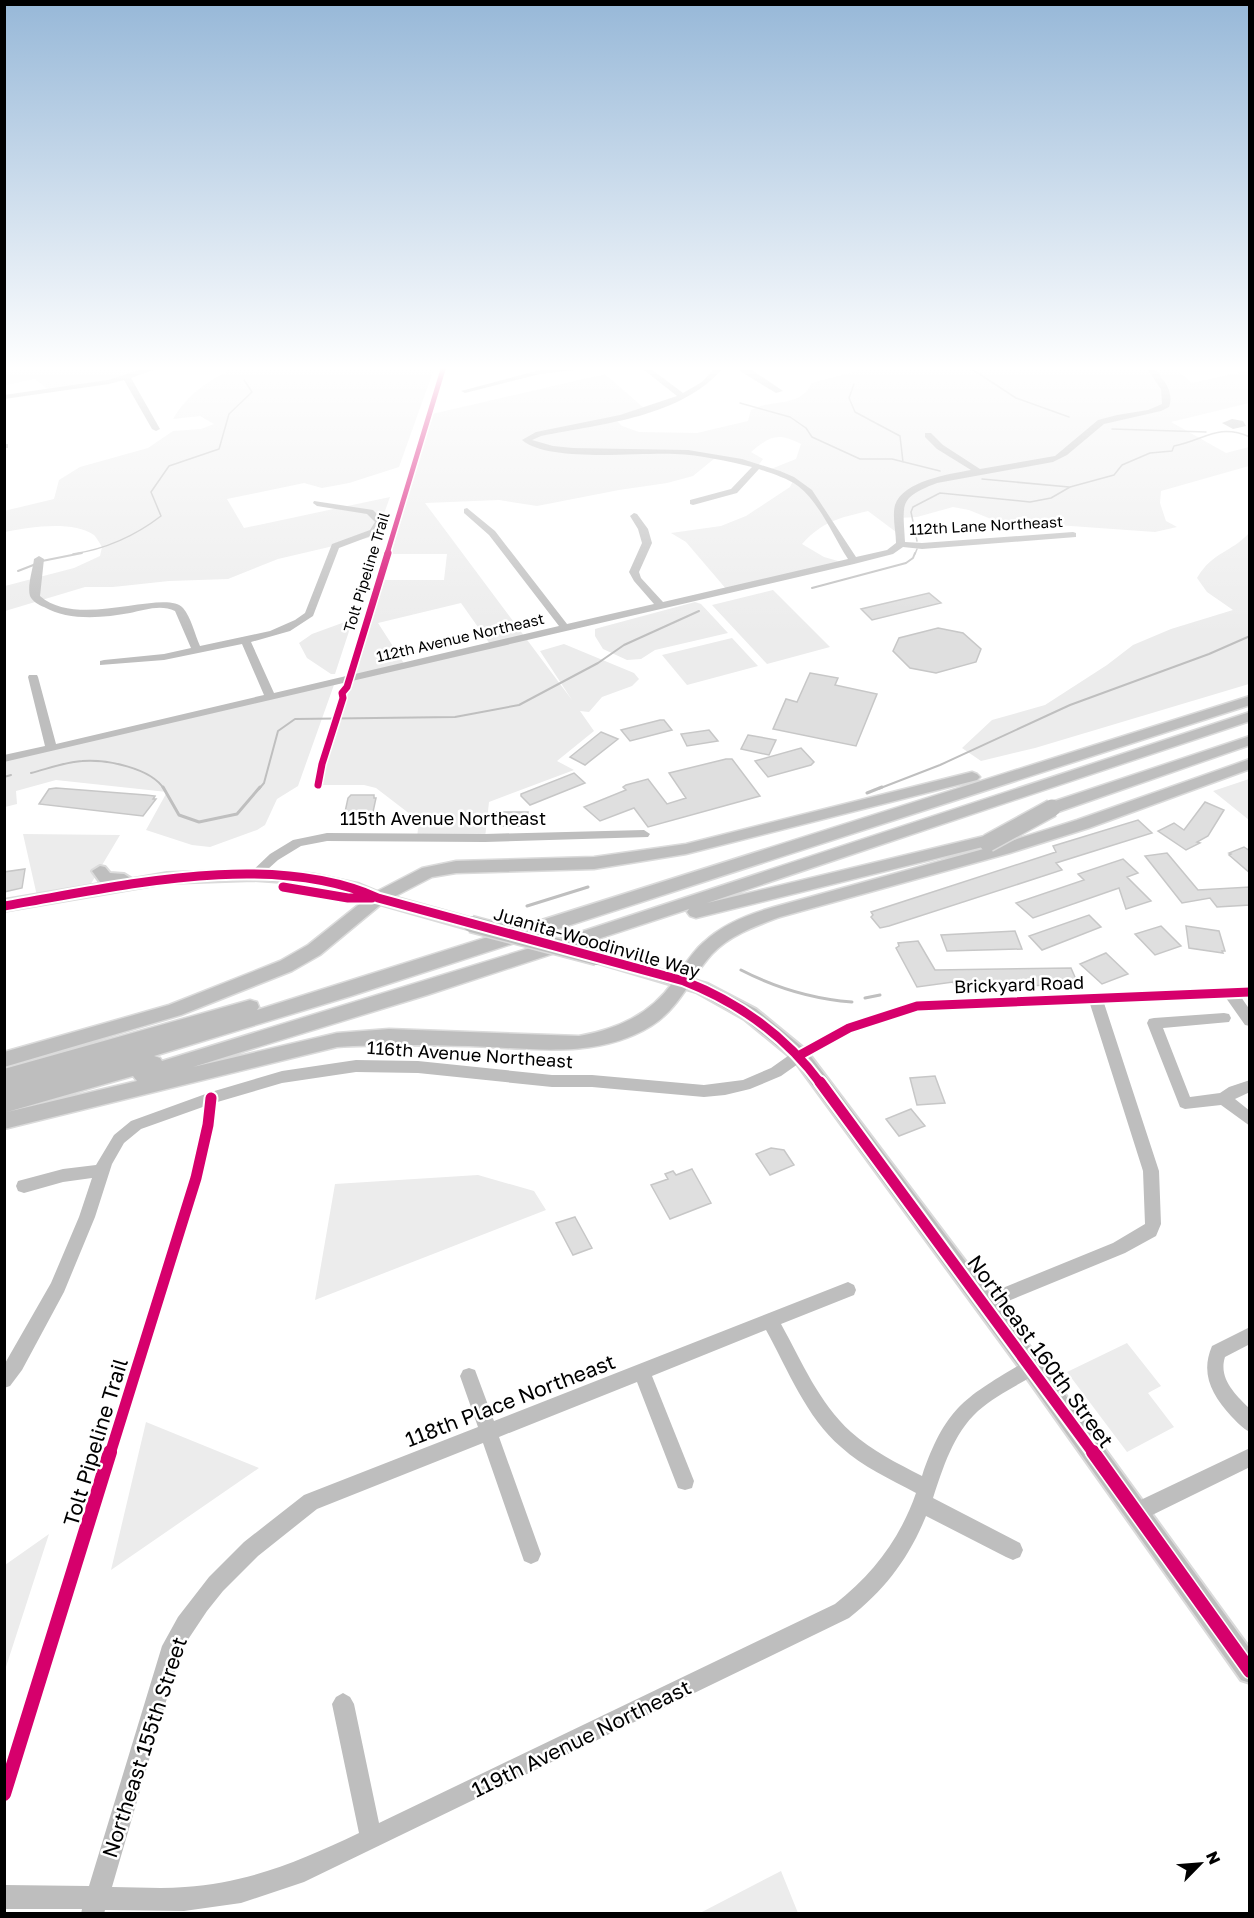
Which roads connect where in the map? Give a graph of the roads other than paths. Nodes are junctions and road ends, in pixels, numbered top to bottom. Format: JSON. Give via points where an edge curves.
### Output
{"nodes":[{"id":1,"x":709,"y":456,"type":"edge"},
{"id":2,"x":953,"y":456,"type":"edge"},
{"id":3,"x":1063,"y":456,"type":"edge"},
{"id":4,"x":757,"y":467,"type":"junction"},
{"id":5,"x":978,"y":471,"type":"junction"},
{"id":6,"x":693,"y":502,"type":"dead end"},
{"id":7,"x":317,"y":503,"type":"dead end"},
{"id":8,"x":468,"y":511,"type":"dead end"},
{"id":9,"x":634,"y":516,"type":"dead end"},
{"id":10,"x":1073,"y":535,"type":"dead end"},
{"id":11,"x":901,"y":544,"type":"junction"},
{"id":12,"x":39,"y":559,"type":"dead end"},
{"id":13,"x":854,"y":561,"type":"junction"},
{"id":14,"x":661,"y":606,"type":"junction"},
{"id":15,"x":64,"y":611,"type":"junction"},
{"id":16,"x":50,"y":622,"type":"dead end"},
{"id":17,"x":565,"y":628,"type":"junction"},
{"id":18,"x":245,"y":640,"type":"junction"},
{"id":19,"x":197,"y":650,"type":"junction"},
{"id":20,"x":104,"y":663,"type":"dead end"},
{"id":21,"x":33,"y":677,"type":"dead end"},
{"id":22,"x":1250,"y":691,"type":"edge"},
{"id":23,"x":270,"y":697,"type":"junction"},
{"id":24,"x":1250,"y":700,"type":"edge"},
{"id":25,"x":1250,"y":710,"type":"edge"},
{"id":26,"x":1250,"y":716,"type":"edge"},
{"id":27,"x":1250,"y":740,"type":"edge"},
{"id":28,"x":51,"y":748,"type":"junction"},
{"id":29,"x":1250,"y":752,"type":"edge"},
{"id":30,"x":4,"y":759,"type":"edge"},
{"id":31,"x":1029,"y":763,"type":"junction"},
{"id":32,"x":1250,"y":764,"type":"edge"},
{"id":33,"x":644,"y":834,"type":"dead end"},
{"id":34,"x":924,"y":870,"type":"junction"},
{"id":35,"x":100,"y":871,"type":"dead end"},
{"id":36,"x":254,"y":875,"type":"junction"},
{"id":37,"x":167,"y":878,"type":"junction"},
{"id":38,"x":378,"y":898,"type":"junction"},
{"id":39,"x":70,"y":903,"type":"junction"},
{"id":40,"x":6,"y":909,"type":"edge"},
{"id":41,"x":489,"y":969,"type":"junction"},
{"id":42,"x":684,"y":981,"type":"junction"},
{"id":43,"x":1250,"y":992,"type":"edge"},
{"id":44,"x":1230,"y":993,"type":"junction"},
{"id":45,"x":1095,"y":997,"type":"junction"},
{"id":46,"x":1224,"y":1018,"type":"dead end"},
{"id":47,"x":1250,"y":1021,"type":"edge"},
{"id":48,"x":800,"y":1055,"type":"junction"},
{"id":49,"x":4,"y":1060,"type":"edge"},
{"id":50,"x":4,"y":1077,"type":"edge"},
{"id":51,"x":1250,"y":1086,"type":"edge"},
{"id":52,"x":4,"y":1090,"type":"edge"},
{"id":53,"x":1224,"y":1099,"type":"junction"},
{"id":54,"x":4,"y":1105,"type":"edge"},
{"id":55,"x":4,"y":1115,"type":"edge"},
{"id":56,"x":1250,"y":1120,"type":"edge"},
{"id":57,"x":4,"y":1121,"type":"edge"},
{"id":58,"x":102,"y":1172,"type":"junction"},
{"id":59,"x":24,"y":1186,"type":"dead end"},
{"id":60,"x":848,"y":1290,"type":"dead end"},
{"id":61,"x":984,"y":1303,"type":"junction"},
{"id":62,"x":771,"y":1322,"type":"junction"},
{"id":63,"x":1250,"y":1335,"type":"edge"},
{"id":64,"x":10,"y":1362,"type":"edge"},
{"id":65,"x":1032,"y":1367,"type":"junction"},
{"id":66,"x":642,"y":1372,"type":"junction"},
{"id":67,"x":469,"y":1376,"type":"dead end"},
{"id":68,"x":4,"y":1380,"type":"edge"},
{"id":69,"x":1250,"y":1424,"type":"edge"},
{"id":70,"x":489,"y":1433,"type":"junction"},
{"id":71,"x":1250,"y":1457,"type":"edge"},
{"id":72,"x":685,"y":1481,"type":"dead end"},
{"id":73,"x":923,"y":1496,"type":"junction"},
{"id":74,"x":1136,"y":1513,"type":"junction"},
{"id":75,"x":1013,"y":1550,"type":"dead end"},
{"id":76,"x":531,"y":1554,"type":"dead end"},
{"id":77,"x":211,"y":1587,"type":"joint"},
{"id":78,"x":1250,"y":1671,"type":"edge"},
{"id":79,"x":343,"y":1704,"type":"dead end"},
{"id":80,"x":371,"y":1839,"type":"junction"},
{"id":81,"x":4,"y":1897,"type":"edge"},
{"id":82,"x":94,"y":1906,"type":"edge"}],
"edges":[{"from":1,"to":4,"type":"street"},
{"from":2,"to":5,"type":"street"},
{"from":3,"to":5,"type":"street"},
{"from":4,"to":6,"type":"street","via":[[734,491]]},
{"from":4,"to":13,"type":"street","via":[[787,476],[809,492]]},
{"from":5,"to":11,"type":"street","via":[[926,485],[903,498],[899,506]]},
{"from":7,"to":18,"type":"street","via":[[370,512],[380,522],[374,532],[335,546],[309,614],[303,620],[284,630]]},
{"from":8,"to":17,"type":"street","via":[[492,533]]},
{"from":9,"to":14,"type":"street","via":[[647,543],[634,572]]},
{"from":10,"to":11,"type":"street","name":"112th Lane Northeast","via":[[922,546]]},
{"from":11,"to":13,"type":"street","name":"112th Avenue Northeast","via":[[890,552]]},
{"from":12,"to":15,"type":"street","via":[[36,597],[43,604]]},
{"from":13,"to":14,"type":"street","name":"112th Avenue Northeast"},
{"from":14,"to":17,"type":"street","name":"112th Avenue Northeast"},
{"from":15,"to":16,"type":"street"},
{"from":15,"to":19,"type":"street","via":[[93,614],[175,606]]},
{"from":17,"to":23,"type":"street","name":"112th Avenue Northeast"},
{"from":18,"to":19,"type":"street"},
{"from":18,"to":23,"type":"street"},
{"from":19,"to":20,"type":"street"},
{"from":21,"to":28,"type":"street"},
{"from":22,"to":31,"type":"highway"},
{"from":23,"to":28,"type":"street","name":"112th Avenue Northeast"},
{"from":24,"to":52,"type":"highway","via":[[344,992]]},
{"from":25,"to":54,"type":"highway","via":[[287,1023]]},
{"from":26,"to":41,"type":"highway"},
{"from":27,"to":34,"type":"highway","bridge":true,"via":[[1053,808],[974,850]]},
{"from":28,"to":30,"type":"street","name":"112th Avenue Northeast"},
{"from":29,"to":41,"type":"highway","via":[[1055,823]]},
{"from":31,"to":38,"type":"highway","via":[[686,849],[594,863],[442,869],[408,880]]},
{"from":31,"to":50,"type":"highway","via":[[263,1003]]},
{"from":32,"to":34,"type":"highway","via":[[1031,840]]},
{"from":33,"to":36,"type":"street","name":"115th Avenue Northeast","via":[[327,837],[297,843]]},
{"from":34,"to":42,"type":"highway","via":[[738,927],[710,946]]},
{"from":35,"to":37,"type":"main road","via":[[105,878]]},
{"from":36,"to":37,"type":"main road"},
{"from":36,"to":38,"type":"main road","via":[[312,879],[359,889]]},
{"from":37,"to":39,"type":"main road"},
{"from":37,"to":40,"type":"main road"},
{"from":38,"to":39,"type":"main road","via":[[348,898],[249,884],[165,888]]},
{"from":38,"to":42,"type":"main road","name":"Juanita-Woodinville Way","bridge":true},
{"from":38,"to":49,"type":"highway","via":[[314,950],[277,970],[174,1010]]},
{"from":39,"to":40,"type":"main road"},
{"from":41,"to":55,"type":"highway","via":[[326,1022]]},
{"from":42,"to":48,"type":"main road","name":"Juanita-Woodinville Way","via":[[750,1014]]},
{"from":42,"to":57,"type":"highway","via":[[648,1019],[600,1040],[389,1036],[337,1040]]},
{"from":43,"to":44,"type":"street","name":"Brickyard Road"},
{"from":44,"to":45,"type":"street","name":"Brickyard Road"},
{"from":44,"to":47,"type":"street"},
{"from":45,"to":48,"type":"street","name":"Brickyard Road","via":[[916,1006],[849,1028]]},
{"from":45,"to":61,"type":"street","via":[[1151,1171],[1153,1224],[1150,1231],[1119,1248]]},
{"from":46,"to":53,"type":"street","via":[[1154,1023],[1185,1102]]},
{"from":48,"to":58,"type":"street","name":"116th Avenue Northeast","via":[[776,1072],[745,1086],[704,1091],[418,1067],[356,1066],[282,1077],[136,1125],[119,1139]]},
{"from":48,"to":61,"type":"main road","name":"Northeast 160th Street"},
{"from":51,"to":53,"type":"street"},
{"from":53,"to":56,"type":"street"},
{"from":58,"to":59,"type":"street","via":[[79,1171]]},
{"from":58,"to":64,"type":"street","via":[[58,1287]]},
{"from":60,"to":62,"type":"street","name":"118th Place Northeast"},
{"from":61,"to":65,"type":"main road","name":"Northeast 160th Street"},
{"from":62,"to":66,"type":"street","name":"118th Place Northeast"},
{"from":62,"to":73,"type":"street","via":[[817,1406],[844,1439]]},
{"from":63,"to":69,"type":"street","via":[[1218,1352],[1212,1366],[1219,1386]]},
{"from":64,"to":68,"type":"street"},
{"from":65,"to":73,"type":"street","name":"119th Avenue Northeast","via":[[965,1412],[936,1458]]},
{"from":65,"to":74,"type":"main road","name":"Northeast 160th Street"},
{"from":66,"to":70,"type":"street","name":"118th Place Northeast"},
{"from":66,"to":72,"type":"street"},
{"from":67,"to":70,"type":"street"},
{"from":70,"to":76,"type":"street"},
{"from":70,"to":77,"type":"street","name":"118th Place Northeast","via":[[311,1502],[268,1532]]},
{"from":71,"to":74,"type":"street"},
{"from":73,"to":75,"type":"street"},
{"from":73,"to":80,"type":"street","name":"119th Avenue Northeast","via":[[912,1529],[887,1568],[842,1611]]},
{"from":74,"to":78,"type":"main road","name":"Northeast 160th Street"},
{"from":77,"to":82,"type":"street","name":"Northeast 155th Street","via":[[172,1646]]},
{"from":79,"to":80,"type":"street"},
{"from":80,"to":82,"type":"street","name":"119th Avenue Northeast","via":[[304,1871],[241,1891]]},
{"from":81,"to":82,"type":"street","name":"119th Avenue Northeast"}]}
